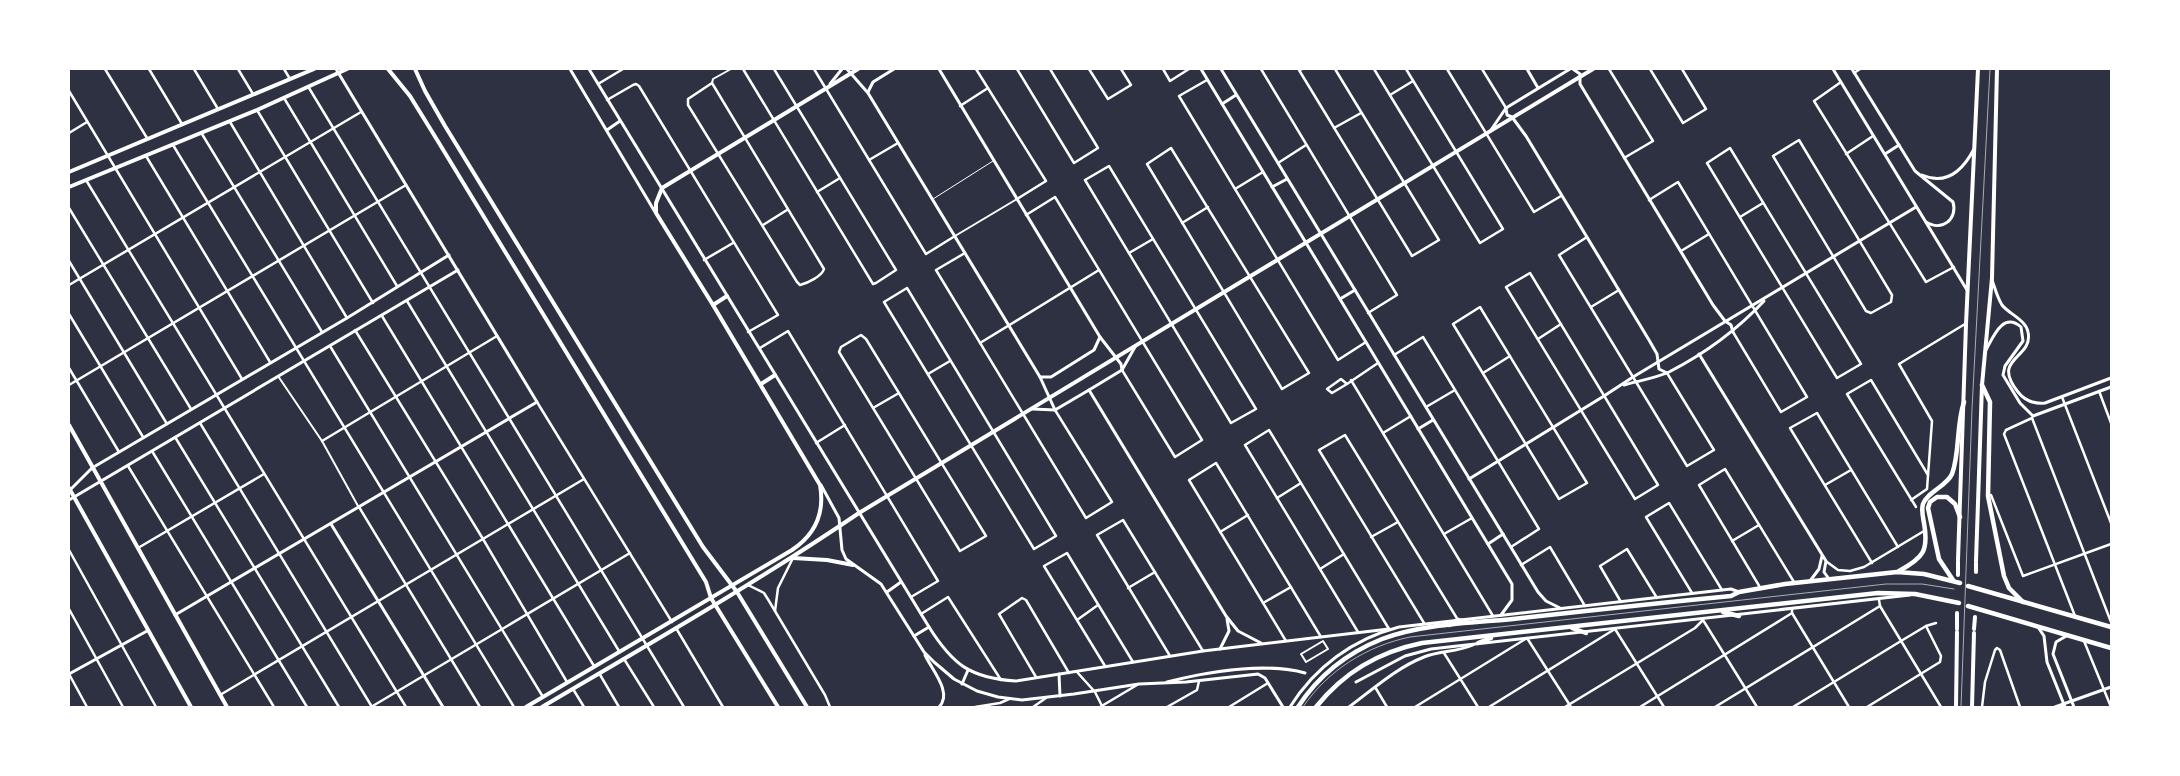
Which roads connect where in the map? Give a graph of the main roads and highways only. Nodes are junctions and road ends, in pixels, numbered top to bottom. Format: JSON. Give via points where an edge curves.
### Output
{"nodes":[{"id":1,"x":314,"y":69,"type":"edge"},
{"id":2,"x":347,"y":69,"type":"edge"},
{"id":3,"x":388,"y":69,"type":"edge"},
{"id":4,"x":415,"y":69,"type":"edge"},
{"id":5,"x":858,"y":69,"type":"edge"},
{"id":6,"x":1593,"y":69,"type":"edge"},
{"id":7,"x":1978,"y":69,"type":"edge"},
{"id":8,"x":1997,"y":69,"type":"edge"},
{"id":9,"x":69,"y":172,"type":"edge"},
{"id":10,"x":69,"y":187,"type":"edge"},
{"id":11,"x":727,"y":296,"type":"road end"},
{"id":12,"x":713,"y":305,"type":"junction"},
{"id":13,"x":775,"y":376,"type":"road end"},
{"id":14,"x":761,"y":384,"type":"junction"},
{"id":15,"x":1982,"y":384,"type":"junction"},
{"id":16,"x":1964,"y":402,"type":"junction"},
{"id":17,"x":69,"y":425,"type":"edge"},
{"id":18,"x":69,"y":490,"type":"edge"},
{"id":19,"x":1960,"y":517,"type":"junction"},
{"id":20,"x":793,"y":558,"type":"junction"},
{"id":21,"x":853,"y":565,"type":"road end"},
{"id":22,"x":1897,"y":572,"type":"junction"},
{"id":23,"x":1976,"y":572,"type":"dead end"},
{"id":24,"x":1958,"y":575,"type":"dead end"},
{"id":25,"x":732,"y":586,"type":"junction"},
{"id":26,"x":1968,"y":586,"type":"dead end"},
{"id":27,"x":737,"y":592,"type":"junction"},
{"id":28,"x":712,"y":598,"type":"junction"},
{"id":29,"x":2023,"y":602,"type":"junction"},
{"id":30,"x":1957,"y":603,"type":"dead end"},
{"id":31,"x":716,"y":606,"type":"junction"},
{"id":32,"x":1968,"y":606,"type":"dead end"},
{"id":33,"x":1720,"y":611,"type":"junction"},
{"id":34,"x":1957,"y":612,"type":"dead end"},
{"id":35,"x":1739,"y":616,"type":"road end"},
{"id":36,"x":1974,"y":617,"type":"dead end"},
{"id":37,"x":1471,"y":623,"type":"junction"},
{"id":38,"x":1447,"y":626,"type":"junction"},
{"id":39,"x":1571,"y":627,"type":"junction"},
{"id":40,"x":2111,"y":627,"type":"edge"},
{"id":41,"x":1586,"y":633,"type":"road end"},
{"id":42,"x":1495,"y":636,"type":"junction"},
{"id":43,"x":1478,"y":643,"type":"road end"},
{"id":44,"x":2111,"y":648,"type":"edge"},
{"id":45,"x":549,"y":706,"type":"edge"},
{"id":46,"x":191,"y":707,"type":"edge"},
{"id":47,"x":226,"y":707,"type":"edge"},
{"id":48,"x":526,"y":707,"type":"edge"},
{"id":49,"x":542,"y":707,"type":"edge"},
{"id":50,"x":778,"y":707,"type":"edge"},
{"id":51,"x":807,"y":707,"type":"edge"},
{"id":52,"x":1298,"y":707,"type":"edge"},
{"id":53,"x":1316,"y":707,"type":"edge"},
{"id":54,"x":1956,"y":707,"type":"edge"},
{"id":55,"x":1972,"y":707,"type":"edge"}],
"edges":[{"from":1,"to":9,"type":"main road"},
{"from":2,"to":10,"type":"main road","via":[[202,134]]},
{"from":3,"to":28,"type":"main road","via":[[410,96],[706,582]]},
{"from":4,"to":25,"type":"main road","via":[[445,126],[692,530]]},
{"from":5,"to":12,"type":"main road","via":[[662,188],[656,212]]},
{"from":6,"to":20,"type":"main road","via":[[859,513]]},
{"from":7,"to":16,"type":"main road"},
{"from":8,"to":15,"type":"main road","via":[[1992,278]]},
{"from":11,"to":12,"type":"main road"},
{"from":12,"to":14,"type":"main road"},
{"from":13,"to":14,"type":"main road"},
{"from":14,"to":25,"type":"main road","via":[[820,485],[821,513],[807,539]]},
{"from":15,"to":23,"type":"main road"},
{"from":15,"to":29,"type":"highway","via":[[1990,407],[1988,496],[2004,576],[2009,588]]},
{"from":16,"to":19,"type":"main road"},
{"from":16,"to":22,"type":"highway","via":[[1959,416],[1952,472],[1947,482],[1924,504],[1926,548],[1918,560]]},
{"from":17,"to":47,"type":"main road"},
{"from":18,"to":46,"type":"main road"},
{"from":19,"to":22,"type":"highway","via":[[1954,502],[1947,497],[1937,496],[1930,502],[1928,508],[1938,556],[1956,582],[1924,574]]},
{"from":19,"to":24,"type":"main road"},
{"from":20,"to":21,"type":"main road"},
{"from":20,"to":27,"type":"main road"},
{"from":22,"to":37,"type":"highway","via":[[1795,583],[1731,596]]},
{"from":25,"to":27,"type":"main road"},
{"from":25,"to":28,"type":"main road"},
{"from":26,"to":29,"type":"highway"},
{"from":27,"to":31,"type":"main road"},
{"from":27,"to":51,"type":"main road"},
{"from":28,"to":31,"type":"main road"},
{"from":28,"to":48,"type":"main road"},
{"from":29,"to":40,"type":"highway"},
{"from":30,"to":33,"type":"highway","via":[[1915,594],[1878,593]]},
{"from":31,"to":45,"type":"main road","via":[[624,658]]},
{"from":31,"to":50,"type":"main road"},
{"from":32,"to":44,"type":"highway"},
{"from":33,"to":35,"type":"highway"},
{"from":33,"to":39,"type":"highway"},
{"from":34,"to":54,"type":"main road"},
{"from":36,"to":55,"type":"main road"},
{"from":37,"to":38,"type":"highway"},
{"from":37,"to":38,"type":"highway","via":[[1458,620]]},
{"from":38,"to":52,"type":"highway","via":[[1399,634],[1355,652],[1323,677]]},
{"from":39,"to":41,"type":"highway"},
{"from":39,"to":42,"type":"highway"},
{"from":42,"to":43,"type":"highway"},
{"from":42,"to":53,"type":"highway","via":[[1422,643],[1386,653],[1344,677]]},
{"from":45,"to":49,"type":"main road"}]}
